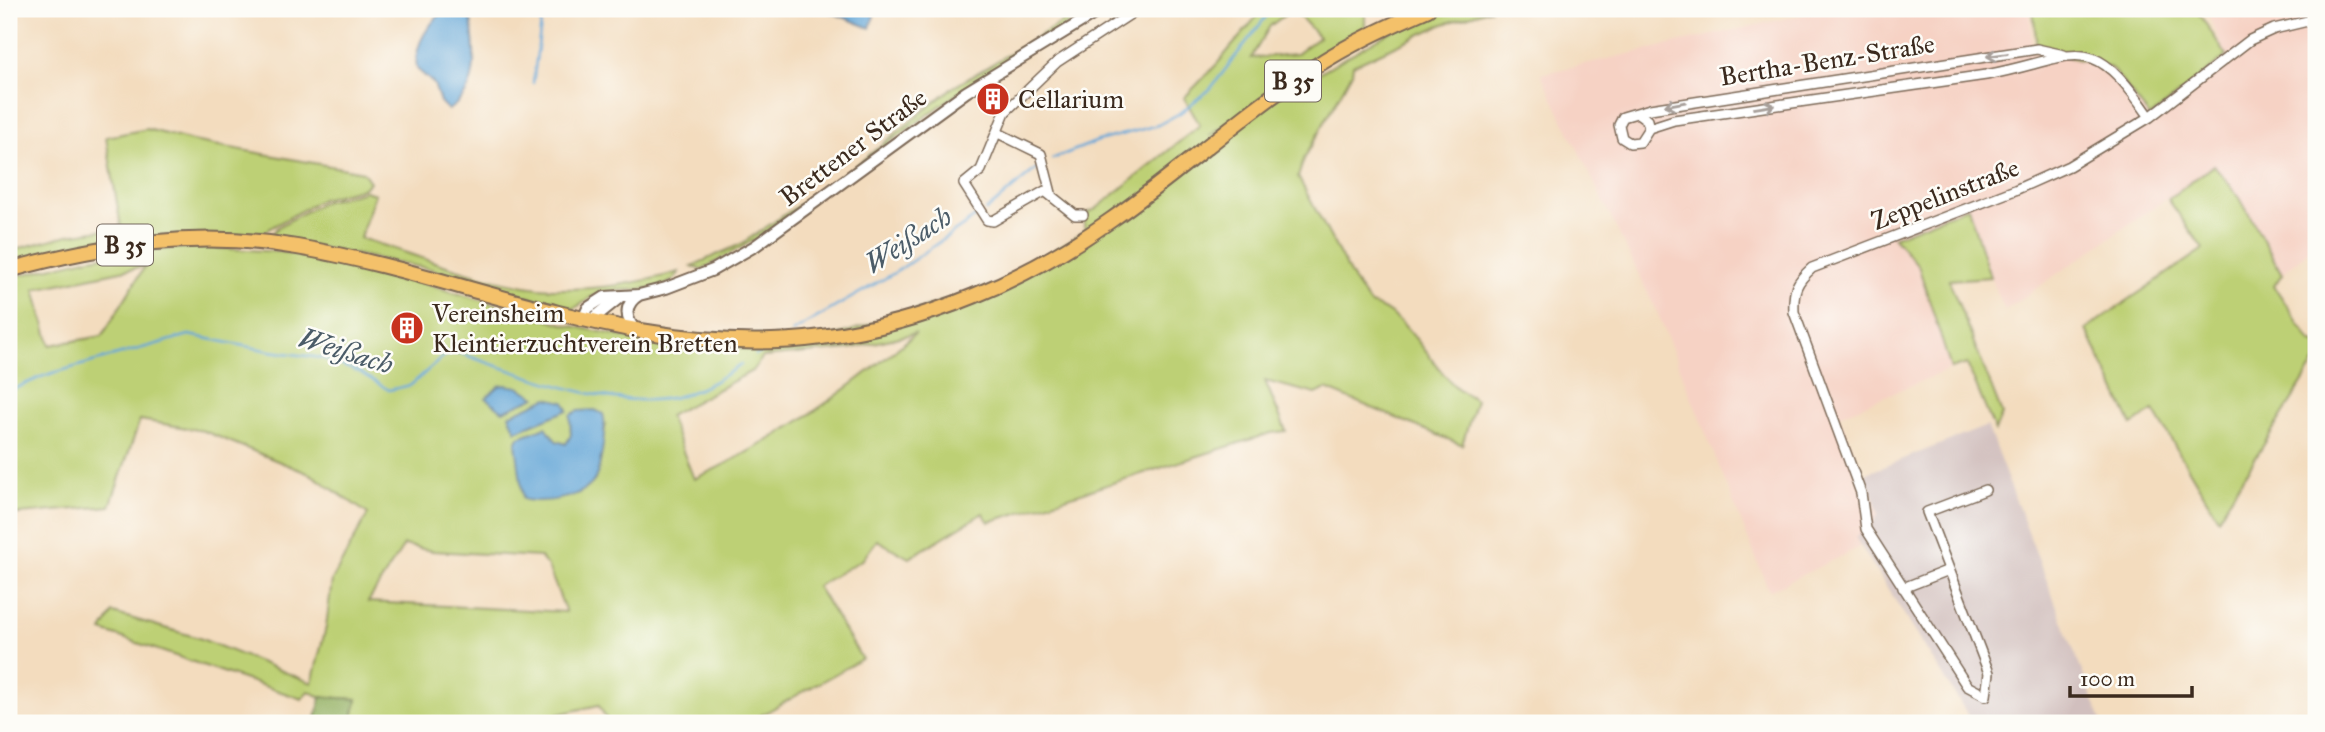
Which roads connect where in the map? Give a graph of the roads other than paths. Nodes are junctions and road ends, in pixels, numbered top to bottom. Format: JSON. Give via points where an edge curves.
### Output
{"nodes":[{"id":1,"x":1102,"y":9,"type":"edge"},
{"id":2,"x":1138,"y":9,"type":"edge"},
{"id":3,"x":1429,"y":9,"type":"edge"},
{"id":4,"x":2316,"y":19,"type":"edge"},
{"id":5,"x":2064,"y":55,"type":"junction"},
{"id":6,"x":1639,"y":114,"type":"junction"},
{"id":7,"x":2150,"y":117,"type":"junction"},
{"id":8,"x":1649,"y":128,"type":"junction"},
{"id":9,"x":998,"y":133,"type":"junction"},
{"id":10,"x":1051,"y":193,"type":"junction"},
{"id":11,"x":1083,"y":215,"type":"dead end"},
{"id":12,"x":9,"y":270,"type":"edge"},
{"id":13,"x":639,"y":295,"type":"junction"},
{"id":14,"x":586,"y":321,"type":"junction"},
{"id":15,"x":637,"y":332,"type":"junction"},
{"id":16,"x":1985,"y":489,"type":"dead end"},
{"id":17,"x":1950,"y":570,"type":"junction"},
{"id":18,"x":1903,"y":588,"type":"junction"}],
"edges":[{"from":1,"to":13,"type":"street","name":"Brettener Straße","via":[[966,92],[755,246],[690,280]]},
{"from":2,"to":9,"type":"street","via":[[1057,62],[1005,112]]},
{"from":3,"to":15,"type":"main road","number":"B 35","via":[[1314,67],[1146,194],[1062,252],[1003,283],[919,315],[865,329],[783,341]]},
{"from":4,"to":7,"type":"street","name":"Zeppelinstraße","via":[[2250,40]]},
{"from":5,"to":6,"type":"street","name":"Bertha-Benz-Straße","one_way":true,"via":[[2038,49],[1650,108]]},
{"from":5,"to":7,"type":"street","name":"Bertha-Benz-Straße","via":[[2099,58],[2132,90]]},
{"from":8,"to":5,"type":"street","name":"Bertha-Benz-Straße","one_way":true,"via":[[1674,120],[1986,75]]},
{"from":6,"to":8,"type":"street"},
{"from":6,"to":8,"type":"street","name":"Bertha-Benz-Straße","via":[[1623,117],[1619,125],[1622,138],[1640,142]]},
{"from":7,"to":18,"type":"street","name":"Zeppelinstraße","via":[[2044,178],[1812,268],[1798,280],[1794,312],[1861,493],[1866,529]]},
{"from":9,"to":10,"type":"street","via":[[1041,154]]},
{"from":9,"to":10,"type":"street","via":[[981,170],[964,184],[985,217],[993,221],[1045,191]]},
{"from":10,"to":11,"type":"street","via":[[1069,210]]},
{"from":12,"to":14,"type":"main road","number":"B 35","via":[[126,244],[180,240],[264,243],[406,272]]},
{"from":13,"to":14,"type":"street","name":"Brettener Straße","via":[[621,297]]},
{"from":13,"to":15,"type":"street","via":[[631,300],[627,313]]},
{"from":14,"to":15,"type":"main road","number":"B 35"},
{"from":16,"to":17,"type":"street","via":[[1927,512]]},
{"from":17,"to":18,"type":"street"},
{"from":17,"to":18,"type":"street","name":"Zeppelinstraße","via":[[1989,673],[1986,696],[1967,686]]}]}
